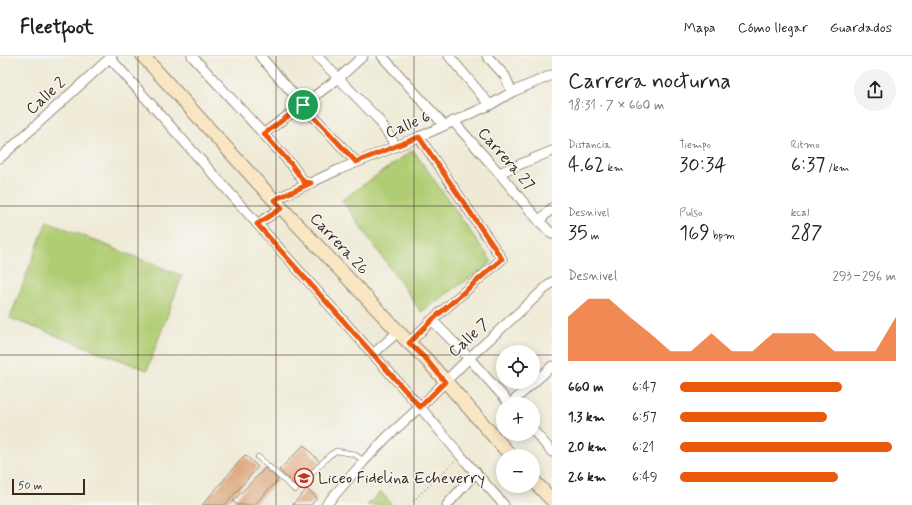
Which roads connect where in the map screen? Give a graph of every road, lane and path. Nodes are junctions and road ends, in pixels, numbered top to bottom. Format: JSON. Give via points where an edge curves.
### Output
{"nodes":[{"id":1,"x":143,"y":56,"type":"edge"},
{"id":2,"x":192,"y":56,"type":"edge"},
{"id":3,"x":260,"y":56,"type":"edge"},
{"id":4,"x":317,"y":56,"type":"edge"},
{"id":5,"x":363,"y":56,"type":"edge"},
{"id":6,"x":382,"y":56,"type":"edge"},
{"id":7,"x":449,"y":56,"type":"edge"},
{"id":8,"x":487,"y":56,"type":"edge"},
{"id":9,"x":111,"y":57,"type":"edge"},
{"id":10,"x":552,"y":75,"type":"edge"},
{"id":11,"x":339,"y":78,"type":"junction"},
{"id":12,"x":512,"y":92,"type":"junction"},
{"id":13,"x":303,"y":105,"type":"junction"},
{"id":14,"x":490,"y":105,"type":"junction"},
{"id":15,"x":453,"y":121,"type":"junction"},
{"id":16,"x":444,"y":125,"type":"junction"},
{"id":17,"x":264,"y":134,"type":"junction"},
{"id":18,"x":419,"y":137,"type":"junction"},
{"id":19,"x":396,"y":146,"type":"junction"},
{"id":20,"x":552,"y":151,"type":"edge"},
{"id":21,"x":0,"y":158,"type":"edge"},
{"id":22,"x":356,"y":162,"type":"junction"},
{"id":23,"x":499,"y":173,"type":"junction"},
{"id":24,"x":311,"y":183,"type":"junction"},
{"id":25,"x":278,"y":204,"type":"junction"},
{"id":26,"x":552,"y":208,"type":"edge"},
{"id":27,"x":538,"y":221,"type":"junction"},
{"id":28,"x":257,"y":224,"type":"junction"},
{"id":29,"x":552,"y":234,"type":"edge"},
{"id":30,"x":552,"y":282,"type":"edge"},
{"id":31,"x":432,"y":320,"type":"junction"},
{"id":32,"x":399,"y":331,"type":"junction"},
{"id":33,"x":409,"y":343,"type":"junction"},
{"id":34,"x":373,"y":354,"type":"junction"},
{"id":35,"x":468,"y":358,"type":"junction"},
{"id":36,"x":552,"y":366,"type":"edge"},
{"id":37,"x":445,"y":382,"type":"junction"},
{"id":38,"x":504,"y":397,"type":"edge"},
{"id":39,"x":518,"y":397,"type":"edge"},
{"id":40,"x":420,"y":407,"type":"junction"},
{"id":41,"x":540,"y":438,"type":"edge"},
{"id":42,"x":505,"y":449,"type":"edge"},
{"id":43,"x":552,"y":452,"type":"edge"},
{"id":44,"x":460,"y":456,"type":"junction"},
{"id":45,"x":258,"y":457,"type":"dead end"},
{"id":46,"x":364,"y":461,"type":"junction"},
{"id":47,"x":476,"y":472,"type":"junction"},
{"id":48,"x":540,"y":487,"type":"edge"},
{"id":49,"x":552,"y":500,"type":"edge"},
{"id":50,"x":413,"y":501,"type":"dead end"},
{"id":51,"x":326,"y":505,"type":"edge"},
{"id":52,"x":447,"y":505,"type":"edge"},
{"id":53,"x":504,"y":505,"type":"edge"}],
"edges":[{"from":1,"to":25,"type":"main road","name":"Carrera 26"},
{"from":2,"to":17,"type":"street"},
{"from":3,"to":13,"type":"street"},
{"from":4,"to":11,"type":"street"},
{"from":5,"to":11,"type":"street"},
{"from":6,"to":16,"type":"street"},
{"from":7,"to":14,"type":"street"},
{"from":8,"to":12,"type":"street","via":[[505,76]]},
{"from":9,"to":21,"type":"street","name":"Calle 2"},
{"from":9,"to":28,"type":"street"},
{"from":10,"to":12,"type":"street","name":"Calle 6"},
{"from":11,"to":13,"type":"street"},
{"from":11,"to":19,"type":"street","via":[[378,119]]},
{"from":12,"to":14,"type":"street","name":"Calle 6"},
{"from":13,"to":17,"type":"street"},
{"from":13,"to":22,"type":"street"},
{"from":14,"to":15,"type":"street","name":"Calle 6"},
{"from":15,"to":16,"type":"street","name":"Calle 6"},
{"from":15,"to":23,"type":"street","name":"Carrera 27"},
{"from":16,"to":18,"type":"street","name":"Calle 6"},
{"from":17,"to":24,"type":"street","via":[[304,182]]},
{"from":18,"to":19,"type":"street","name":"Calle 6"},
{"from":18,"to":31,"type":"street","via":[[502,259]]},
{"from":19,"to":22,"type":"street","name":"Calle 6"},
{"from":20,"to":23,"type":"street"},
{"from":22,"to":24,"type":"street","name":"Calle 6"},
{"from":23,"to":27,"type":"street","name":"Carrera 27"},
{"from":24,"to":25,"type":"street","name":"Calle 6"},
{"from":25,"to":28,"type":"street","name":"Calle 6"},
{"from":25,"to":32,"type":"main road","name":"Carrera 26"},
{"from":26,"to":27,"type":"street"},
{"from":27,"to":29,"type":"street","name":"Carrera 27"},
{"from":28,"to":34,"type":"street"},
{"from":30,"to":35,"type":"street","name":"Calle 7"},
{"from":31,"to":33,"type":"street"},
{"from":31,"to":35,"type":"street"},
{"from":32,"to":33,"type":"main road","name":"Carrera 26"},
{"from":32,"to":34,"type":"street"},
{"from":33,"to":37,"type":"main road","name":"Carrera 26"},
{"from":34,"to":40,"type":"street"},
{"from":35,"to":37,"type":"street","name":"Calle 7"},
{"from":35,"to":38,"type":"street"},
{"from":36,"to":39,"type":"street"},
{"from":37,"to":40,"type":"street","name":"Calle 7"},
{"from":37,"to":42,"type":"main road","name":"Carrera 26"},
{"from":40,"to":44,"type":"street"},
{"from":40,"to":46,"type":"street","name":"Calle 7"},
{"from":41,"to":43,"type":"street"},
{"from":44,"to":47,"type":"street"},
{"from":44,"to":50,"type":"path"},
{"from":45,"to":46,"type":"lane","via":[[295,490],[336,451],[354,454]]},
{"from":46,"to":51,"type":"street","name":"Calle 7"},
{"from":47,"to":52,"type":"street"},
{"from":47,"to":53,"type":"street"},
{"from":48,"to":49,"type":"main road"}]}
